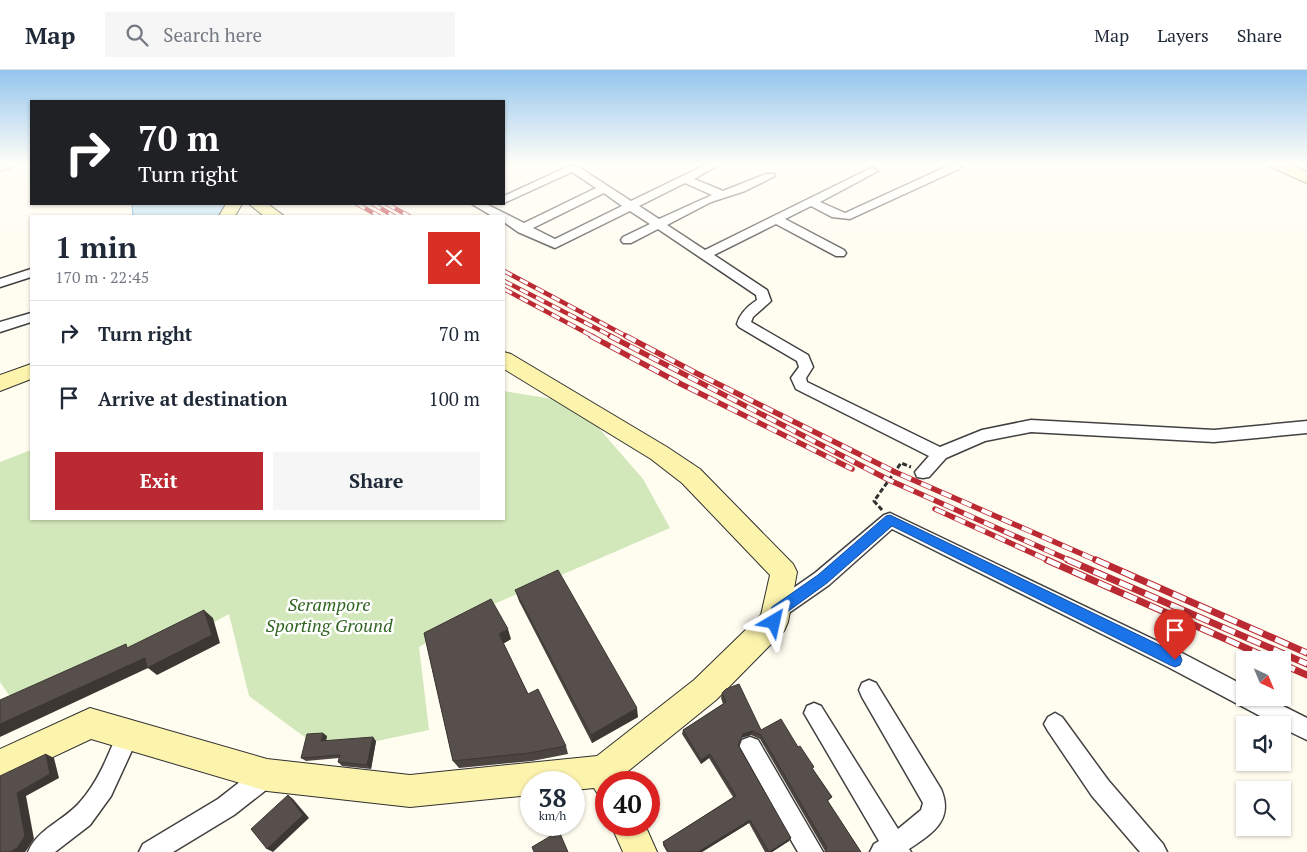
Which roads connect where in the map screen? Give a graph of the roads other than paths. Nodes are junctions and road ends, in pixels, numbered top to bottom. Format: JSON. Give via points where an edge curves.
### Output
{"nodes":[{"id":1,"x":580,"y":200,"type":"edge"},
{"id":2,"x":620,"y":200,"type":"edge"},
{"id":3,"x":639,"y":200,"type":"edge"},
{"id":4,"x":706,"y":200,"type":"edge"},
{"id":5,"x":883,"y":200,"type":"edge"},
{"id":6,"x":810,"y":201,"type":"joint"},
{"id":7,"x":258,"y":205,"type":"edge"},
{"id":8,"x":486,"y":205,"type":"edge"},
{"id":9,"x":628,"y":206,"type":"junction"},
{"id":10,"x":274,"y":215,"type":"edge"},
{"id":11,"x":499,"y":215,"type":"edge"},
{"id":12,"x":776,"y":218,"type":"junction"},
{"id":13,"x":505,"y":219,"type":"edge"},
{"id":14,"x":656,"y":224,"type":"junction"},
{"id":15,"x":522,"y":229,"type":"junction"},
{"id":16,"x":627,"y":240,"type":"dead end"},
{"id":17,"x":840,"y":253,"type":"dead end"},
{"id":18,"x":705,"y":255,"type":"junction"},
{"id":19,"x":30,"y":273,"type":"edge"},
{"id":20,"x":0,"y":283,"type":"edge"},
{"id":21,"x":30,"y":317,"type":"edge"},
{"id":22,"x":0,"y":327,"type":"edge"},
{"id":23,"x":505,"y":360,"type":"edge"},
{"id":24,"x":30,"y":372,"type":"edge"},
{"id":25,"x":0,"y":383,"type":"edge"},
{"id":26,"x":1307,"y":427,"type":"edge"},
{"id":27,"x":940,"y":454,"type":"junction"},
{"id":28,"x":923,"y":472,"type":"road end"},
{"id":29,"x":776,"y":611,"type":"junction"},
{"id":30,"x":869,"y":690,"type":"dead end"},
{"id":31,"x":1236,"y":692,"type":"edge"},
{"id":32,"x":1263,"y":706,"type":"edge"},
{"id":33,"x":814,"y":713,"type":"dead end"},
{"id":34,"x":1055,"y":724,"type":"dead end"},
{"id":35,"x":1307,"y":730,"type":"edge"},
{"id":36,"x":128,"y":735,"type":"junction"},
{"id":37,"x":750,"y":748,"type":"dead end"},
{"id":38,"x":0,"y":766,"type":"edge"},
{"id":39,"x":613,"y":771,"type":"edge"},
{"id":40,"x":266,"y":775,"type":"junction"},
{"id":41,"x":595,"y":778,"type":"edge"},
{"id":42,"x":633,"y":836,"type":"edge"},
{"id":43,"x":892,"y":850,"type":"edge"},
{"id":44,"x":1149,"y":850,"type":"edge"},
{"id":45,"x":40,"y":852,"type":"edge"},
{"id":46,"x":152,"y":852,"type":"edge"},
{"id":47,"x":640,"y":852,"type":"edge"},
{"id":48,"x":811,"y":852,"type":"edge"}],
"edges":[{"from":1,"to":15,"type":"street"},
{"from":2,"to":9,"type":"street"},
{"from":3,"to":9,"type":"street"},
{"from":4,"to":14,"type":"street"},
{"from":5,"to":6,"type":"street","via":[[846,217]]},
{"from":6,"to":12,"type":"street"},
{"from":7,"to":10,"type":"street"},
{"from":8,"to":11,"type":"street"},
{"from":9,"to":14,"type":"street"},
{"from":9,"to":15,"type":"street","via":[[555,244]]},
{"from":12,"to":17,"type":"street"},
{"from":12,"to":18,"type":"street"},
{"from":13,"to":15,"type":"street"},
{"from":14,"to":16,"type":"street"},
{"from":14,"to":18,"type":"street"},
{"from":18,"to":27,"type":"street","via":[[762,293],[764,301],[747,316],[744,324],[803,358],[806,367],[798,378],[801,385]]},
{"from":19,"to":20,"type":"street"},
{"from":21,"to":22,"type":"street"},
{"from":23,"to":29,"type":"street","via":[[692,476],[784,572]]},
{"from":24,"to":25,"type":"street"},
{"from":26,"to":27,"type":"street","via":[[1214,436],[1030,426],[982,436]]},
{"from":27,"to":28,"type":"street"},
{"from":29,"to":31,"type":"street","via":[[822,579],[890,520]]},
{"from":29,"to":39,"type":"street","via":[[774,622],[705,690]]},
{"from":30,"to":43,"type":"street","via":[[935,804],[933,813],[924,823]]},
{"from":32,"to":35,"type":"street"},
{"from":33,"to":43,"type":"street"},
{"from":34,"to":44,"type":"street"},
{"from":36,"to":38,"type":"street","via":[[90,724]]},
{"from":36,"to":40,"type":"street"},
{"from":36,"to":45,"type":"street","via":[[92,804],[82,817],[48,842]]},
{"from":37,"to":48,"type":"street"},
{"from":40,"to":41,"type":"street","via":[[410,791]]},
{"from":40,"to":46,"type":"street","via":[[226,807]]},
{"from":42,"to":47,"type":"street"}]}
